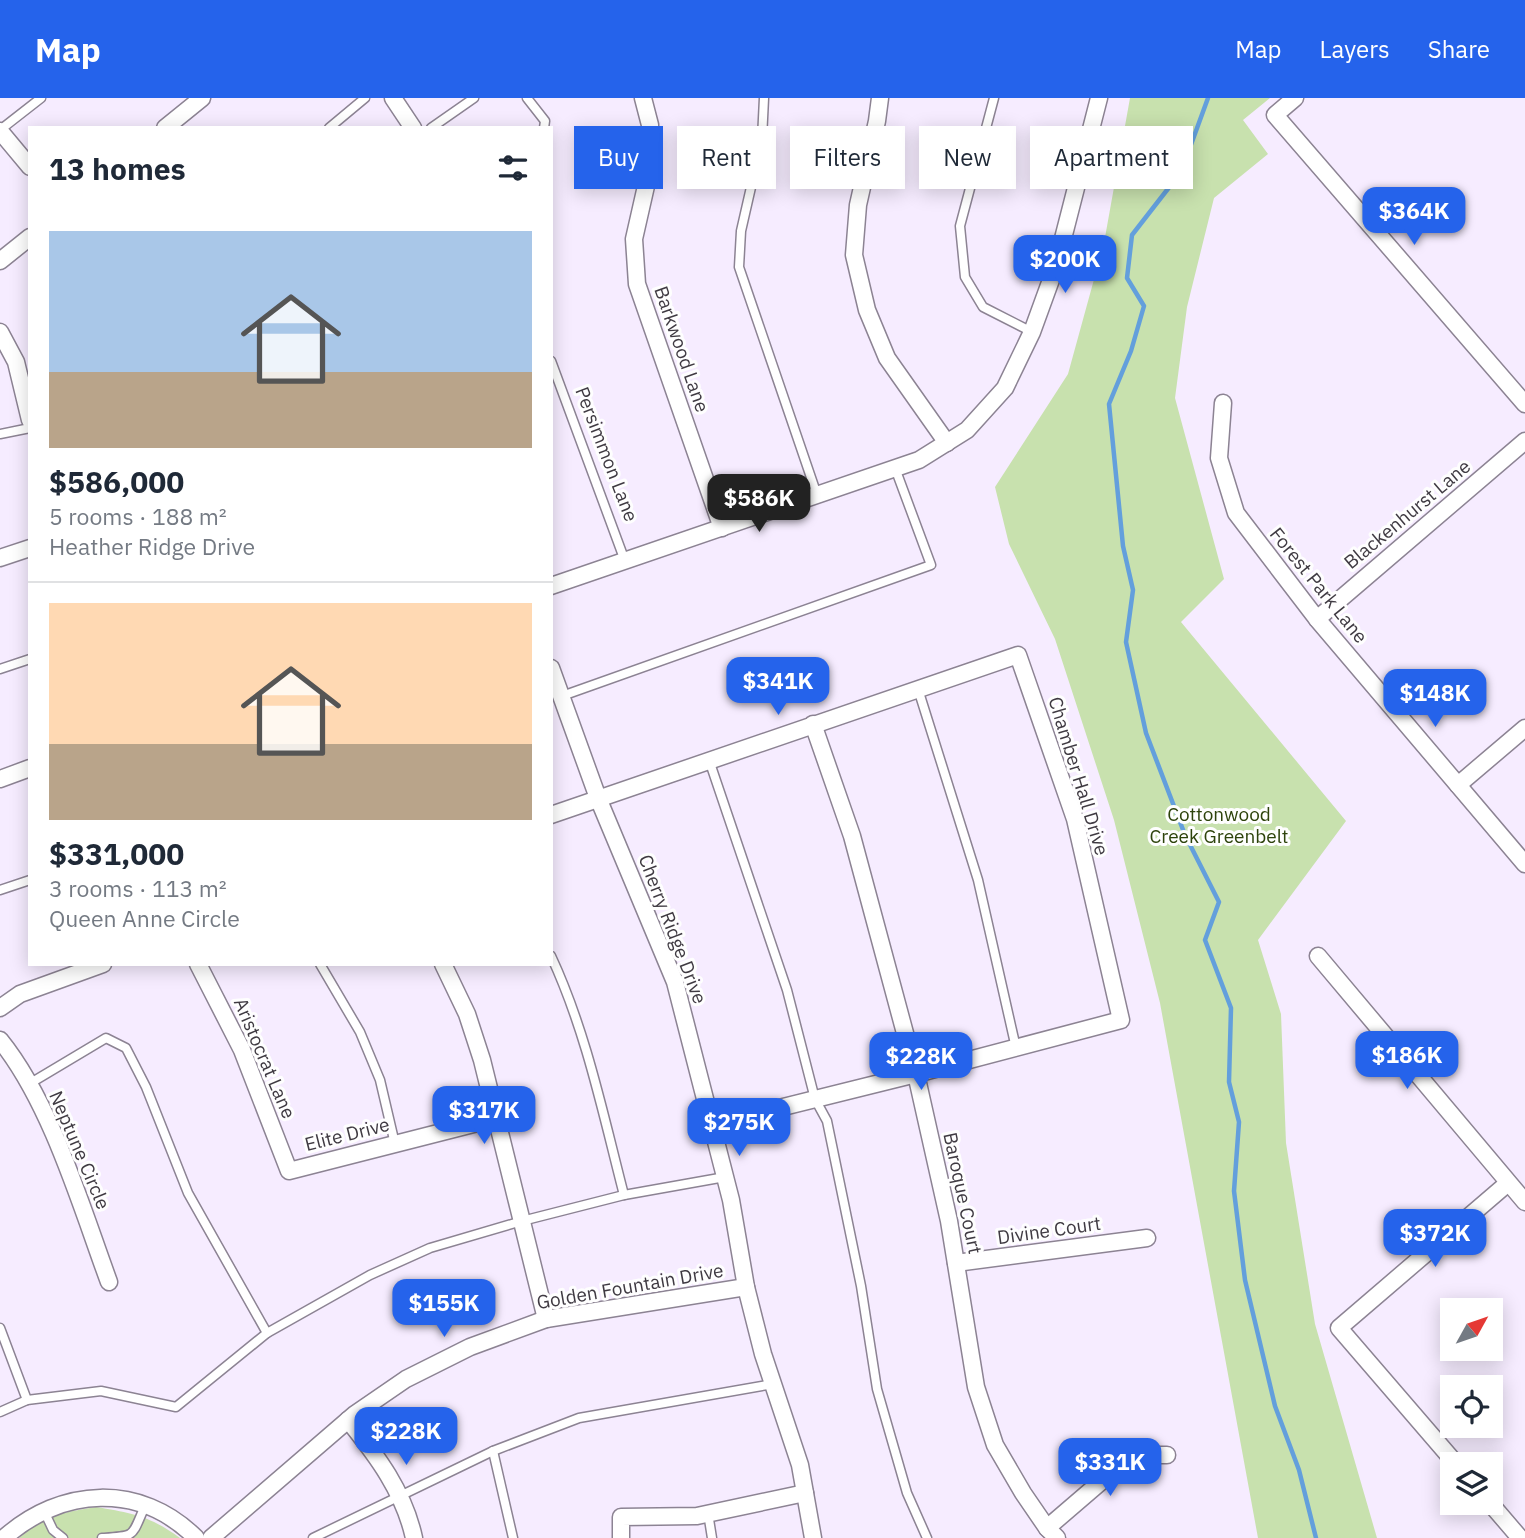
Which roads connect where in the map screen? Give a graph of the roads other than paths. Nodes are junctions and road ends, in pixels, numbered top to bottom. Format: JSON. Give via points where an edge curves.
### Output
{"nodes":[{"id":1,"x":41,"y":98,"type":"edge"},
{"id":2,"x":202,"y":98,"type":"edge"},
{"id":3,"x":365,"y":98,"type":"edge"},
{"id":4,"x":393,"y":98,"type":"edge"},
{"id":5,"x":474,"y":98,"type":"edge"},
{"id":6,"x":527,"y":98,"type":"edge"},
{"id":7,"x":643,"y":98,"type":"edge"},
{"id":8,"x":764,"y":98,"type":"edge"},
{"id":9,"x":880,"y":98,"type":"edge"},
{"id":10,"x":994,"y":98,"type":"edge"},
{"id":11,"x":1099,"y":98,"type":"edge"},
{"id":12,"x":1295,"y":98,"type":"edge"},
{"id":13,"x":167,"y":126,"type":"edge"},
{"id":14,"x":331,"y":126,"type":"edge"},
{"id":15,"x":413,"y":126,"type":"edge"},
{"id":16,"x":434,"y":126,"type":"edge"},
{"id":17,"x":544,"y":126,"type":"edge"},
{"id":18,"x":0,"y":131,"type":"edge"},
{"id":19,"x":28,"y":165,"type":"edge"},
{"id":20,"x":28,"y":239,"type":"edge"},
{"id":21,"x":0,"y":261,"type":"edge"},
{"id":22,"x":0,"y":332,"type":"edge"},
{"id":23,"x":1032,"y":332,"type":"junction"},
{"id":24,"x":553,"y":366,"type":"edge"},
{"id":25,"x":1223,"y":403,"type":"dead end"},
{"id":26,"x":1525,"y":404,"type":"edge"},
{"id":27,"x":28,"y":412,"type":"edge"},
{"id":28,"x":28,"y":428,"type":"edge"},
{"id":29,"x":0,"y":434,"type":"edge"},
{"id":30,"x":1525,"y":441,"type":"edge"},
{"id":31,"x":947,"y":443,"type":"junction"},
{"id":32,"x":895,"y":468,"type":"junction"},
{"id":33,"x":817,"y":495,"type":"junction"},
{"id":34,"x":722,"y":528,"type":"junction"},
{"id":35,"x":28,"y":549,"type":"edge"},
{"id":36,"x":0,"y":558,"type":"edge"},
{"id":37,"x":625,"y":561,"type":"junction"},
{"id":38,"x":553,"y":585,"type":"edge"},
{"id":39,"x":1317,"y":619,"type":"junction"},
{"id":40,"x":28,"y":660,"type":"edge"},
{"id":41,"x":0,"y":669,"type":"edge"},
{"id":42,"x":553,"y":673,"type":"edge"},
{"id":43,"x":918,"y":689,"type":"junction"},
{"id":44,"x":562,"y":696,"type":"junction"},
{"id":45,"x":813,"y":724,"type":"junction"},
{"id":46,"x":1525,"y":728,"type":"edge"},
{"id":47,"x":709,"y":760,"type":"junction"},
{"id":48,"x":28,"y":769,"type":"edge"},
{"id":49,"x":0,"y":779,"type":"edge"},
{"id":50,"x":1458,"y":785,"type":"junction"},
{"id":51,"x":598,"y":798,"type":"junction"},
{"id":52,"x":553,"y":814,"type":"edge"},
{"id":53,"x":1525,"y":864,"type":"edge"},
{"id":54,"x":28,"y":881,"type":"edge"},
{"id":55,"x":0,"y":890,"type":"edge"},
{"id":56,"x":1318,"y":956,"type":"dead end"},
{"id":57,"x":553,"y":960,"type":"edge"},
{"id":58,"x":97,"y":966,"type":"edge"},
{"id":59,"x":199,"y":966,"type":"edge"},
{"id":60,"x":321,"y":966,"type":"edge"},
{"id":61,"x":444,"y":966,"type":"edge"},
{"id":62,"x":0,"y":1008,"type":"edge"},
{"id":63,"x":0,"y":1040,"type":"edge"},
{"id":64,"x":1016,"y":1048,"type":"junction"},
{"id":65,"x":916,"y":1074,"type":"junction"},
{"id":66,"x":29,"y":1084,"type":"junction"},
{"id":67,"x":815,"y":1099,"type":"junction"},
{"id":68,"x":497,"y":1118,"type":"junction"},
{"id":69,"x":711,"y":1125,"type":"junction"},
{"id":70,"x":395,"y":1144,"type":"junction"},
{"id":71,"x":289,"y":1171,"type":"joint"},
{"id":72,"x":725,"y":1177,"type":"junction"},
{"id":73,"x":1508,"y":1183,"type":"junction"},
{"id":74,"x":624,"y":1195,"type":"junction"},
{"id":75,"x":1525,"y":1202,"type":"edge"},
{"id":76,"x":522,"y":1221,"type":"junction"},
{"id":77,"x":1147,"y":1238,"type":"dead end"},
{"id":78,"x":957,"y":1263,"type":"junction"},
{"id":79,"x":109,"y":1282,"type":"dead end"},
{"id":80,"x":746,"y":1287,"type":"junction"},
{"id":81,"x":546,"y":1319,"type":"junction"},
{"id":82,"x":0,"y":1328,"type":"edge"},
{"id":83,"x":267,"y":1333,"type":"junction"},
{"id":84,"x":774,"y":1384,"type":"junction"},
{"id":85,"x":27,"y":1400,"type":"junction"},
{"id":86,"x":0,"y":1412,"type":"edge"},
{"id":87,"x":348,"y":1420,"type":"junction"},
{"id":88,"x":493,"y":1451,"type":"junction"},
{"id":89,"x":1446,"y":1452,"type":"edge"},
{"id":90,"x":1167,"y":1455,"type":"dead end"},
{"id":91,"x":805,"y":1493,"type":"junction"},
{"id":92,"x":400,"y":1495,"type":"junction"},
{"id":93,"x":145,"y":1506,"type":"junction"},
{"id":94,"x":44,"y":1511,"type":"junction"},
{"id":95,"x":708,"y":1513,"type":"junction"},
{"id":96,"x":1500,"y":1515,"type":"edge"},
{"id":97,"x":1052,"y":1533,"type":"edge"},
{"id":98,"x":2,"y":1537,"type":"edge"},
{"id":99,"x":63,"y":1538,"type":"edge"},
{"id":100,"x":102,"y":1538,"type":"edge"},
{"id":101,"x":196,"y":1538,"type":"edge"},
{"id":102,"x":211,"y":1538,"type":"edge"},
{"id":103,"x":313,"y":1538,"type":"edge"},
{"id":104,"x":414,"y":1538,"type":"edge"},
{"id":105,"x":513,"y":1538,"type":"edge"},
{"id":106,"x":621,"y":1538,"type":"edge"},
{"id":107,"x":712,"y":1538,"type":"edge"},
{"id":108,"x":813,"y":1538,"type":"edge"},
{"id":109,"x":927,"y":1538,"type":"edge"},
{"id":110,"x":1520,"y":1538,"type":"edge"}],
"edges":[{"from":1,"to":18,"type":"lane"},
{"from":2,"to":13,"type":"street"},
{"from":3,"to":14,"type":"lane"},
{"from":4,"to":15,"type":"street"},
{"from":5,"to":16,"type":"lane"},
{"from":6,"to":17,"type":"lane"},
{"from":7,"to":34,"type":"street","name":"Barkwood Lane","via":[[650,125],[651,164],[634,239],[637,284]]},
{"from":8,"to":33,"type":"lane","via":[[762,139],[741,231],[739,267]]},
{"from":9,"to":31,"type":"street","via":[[858,205],[854,255],[867,310],[887,358]]},
{"from":10,"to":23,"type":"lane","via":[[960,226],[965,276],[983,307]]},
{"from":11,"to":23,"type":"street","via":[[1056,267]]},
{"from":12,"to":26,"type":"street","via":[[1275,115]]},
{"from":18,"to":19,"type":"street"},
{"from":20,"to":21,"type":"street"},
{"from":22,"to":27,"type":"street","via":[[16,362]]},
{"from":23,"to":31,"type":"street","via":[[1005,388],[967,430]]},
{"from":24,"to":37,"type":"lane","name":"Persimmon Lane"},
{"from":25,"to":39,"type":"street","name":"Forest Park Lane","via":[[1219,458],[1236,513]]},
{"from":28,"to":29,"type":"lane"},
{"from":30,"to":39,"type":"street","name":"Blackenhurst Lane"},
{"from":31,"to":32,"type":"street"},
{"from":32,"to":33,"type":"street"},
{"from":32,"to":44,"type":"lane","via":[[931,565]]},
{"from":33,"to":34,"type":"street"},
{"from":34,"to":37,"type":"street"},
{"from":35,"to":36,"type":"street"},
{"from":37,"to":38,"type":"street"},
{"from":39,"to":50,"type":"street","name":"Forest Park Lane"},
{"from":40,"to":41,"type":"lane"},
{"from":42,"to":44,"type":"street","name":"Cherry Ridge Drive"},
{"from":43,"to":45,"type":"street","name":"Chamber Hall Drive"},
{"from":43,"to":64,"type":"lane","via":[[978,880]]},
{"from":43,"to":64,"type":"street","name":"Chamber Hall Drive","via":[[1018,655],[1075,819],[1121,1020]]},
{"from":44,"to":51,"type":"street","name":"Cherry Ridge Drive"},
{"from":45,"to":47,"type":"street","name":"Chamber Hall Drive"},
{"from":45,"to":65,"type":"street","name":"Baroque Court","via":[[852,836]]},
{"from":46,"to":50,"type":"street"},
{"from":47,"to":51,"type":"street","name":"Chamber Hall Drive"},
{"from":47,"to":67,"type":"lane","via":[[787,990]]},
{"from":48,"to":49,"type":"street"},
{"from":50,"to":53,"type":"street","name":"Forest Park Lane"},
{"from":51,"to":52,"type":"street","name":"Chamber Hall Drive"},
{"from":51,"to":69,"type":"street","name":"Cherry Ridge Drive","via":[[675,982]]},
{"from":54,"to":55,"type":"lane"},
{"from":56,"to":73,"type":"street"},
{"from":57,"to":74,"type":"lane","via":[[588,1055]]},
{"from":58,"to":62,"type":"street","via":[[20,994]]},
{"from":59,"to":71,"type":"street","name":"Aristocrat Lane","via":[[242,1050]]},
{"from":60,"to":70,"type":"lane","via":[[360,1032],[380,1080]]},
{"from":61,"to":68,"type":"street","via":[[467,1014]]},
{"from":63,"to":66,"type":"street","name":"Neptune Circle"},
{"from":64,"to":65,"type":"street","name":"Chamber Hall Drive"},
{"from":65,"to":67,"type":"street","name":"Chamber Hall Drive"},
{"from":65,"to":78,"type":"street","name":"Baroque Court"},
{"from":66,"to":79,"type":"street","name":"Neptune Circle","via":[[71,1177]]},
{"from":66,"to":83,"type":"lane","via":[[106,1038],[127,1048],[188,1193]]},
{"from":67,"to":69,"type":"street","name":"Chamber Hall Drive"},
{"from":67,"to":109,"type":"lane","via":[[827,1122],[877,1389],[907,1493]]},
{"from":68,"to":70,"type":"street","name":"Elite Drive"},
{"from":68,"to":76,"type":"street"},
{"from":69,"to":72,"type":"street","name":"Cherry Ridge Drive"},
{"from":70,"to":71,"type":"street","name":"Elite Drive"},
{"from":72,"to":74,"type":"lane"},
{"from":72,"to":80,"type":"street","name":"Cherry Ridge Drive"},
{"from":73,"to":75,"type":"street"},
{"from":73,"to":89,"type":"street","via":[[1339,1328]]},
{"from":74,"to":76,"type":"lane"},
{"from":76,"to":81,"type":"street"},
{"from":76,"to":83,"type":"lane","via":[[430,1248],[370,1275]]},
{"from":77,"to":78,"type":"street","name":"Divine Court"},
{"from":78,"to":97,"type":"street","name":"Baroque Court","via":[[976,1387],[995,1445]]},
{"from":80,"to":81,"type":"street","name":"Golden Fountain Drive"},
{"from":80,"to":84,"type":"street","name":"Cherry Ridge Drive"},
{"from":81,"to":87,"type":"street","name":"Golden Fountain Drive","via":[[470,1347],[406,1379]]},
{"from":82,"to":85,"type":"lane"},
{"from":83,"to":85,"type":"lane","via":[[176,1407],[101,1391]]},
{"from":84,"to":88,"type":"lane","via":[[579,1419]]},
{"from":84,"to":91,"type":"street","name":"Cherry Ridge Drive"},
{"from":85,"to":86,"type":"lane"},
{"from":87,"to":92,"type":"street"},
{"from":87,"to":102,"type":"street","name":"Golden Fountain Drive"},
{"from":88,"to":92,"type":"lane"},
{"from":88,"to":105,"type":"lane"},
{"from":90,"to":97,"type":"street","via":[[1132,1455]]},
{"from":91,"to":95,"type":"street"},
{"from":91,"to":108,"type":"street","name":"Cherry Ridge Drive"},
{"from":92,"to":103,"type":"lane"},
{"from":92,"to":104,"type":"street"},
{"from":93,"to":94,"type":"street","via":[[129,1499],[99,1498]]},
{"from":93,"to":100,"type":"lane","via":[[130,1536]]},
{"from":93,"to":101,"type":"street","via":[[170,1517]]},
{"from":94,"to":98,"type":"street"},
{"from":94,"to":99,"type":"lane","via":[[53,1530]]},
{"from":95,"to":106,"type":"street","via":[[621,1517]]},
{"from":95,"to":107,"type":"lane"},
{"from":96,"to":110,"type":"street"}]}
